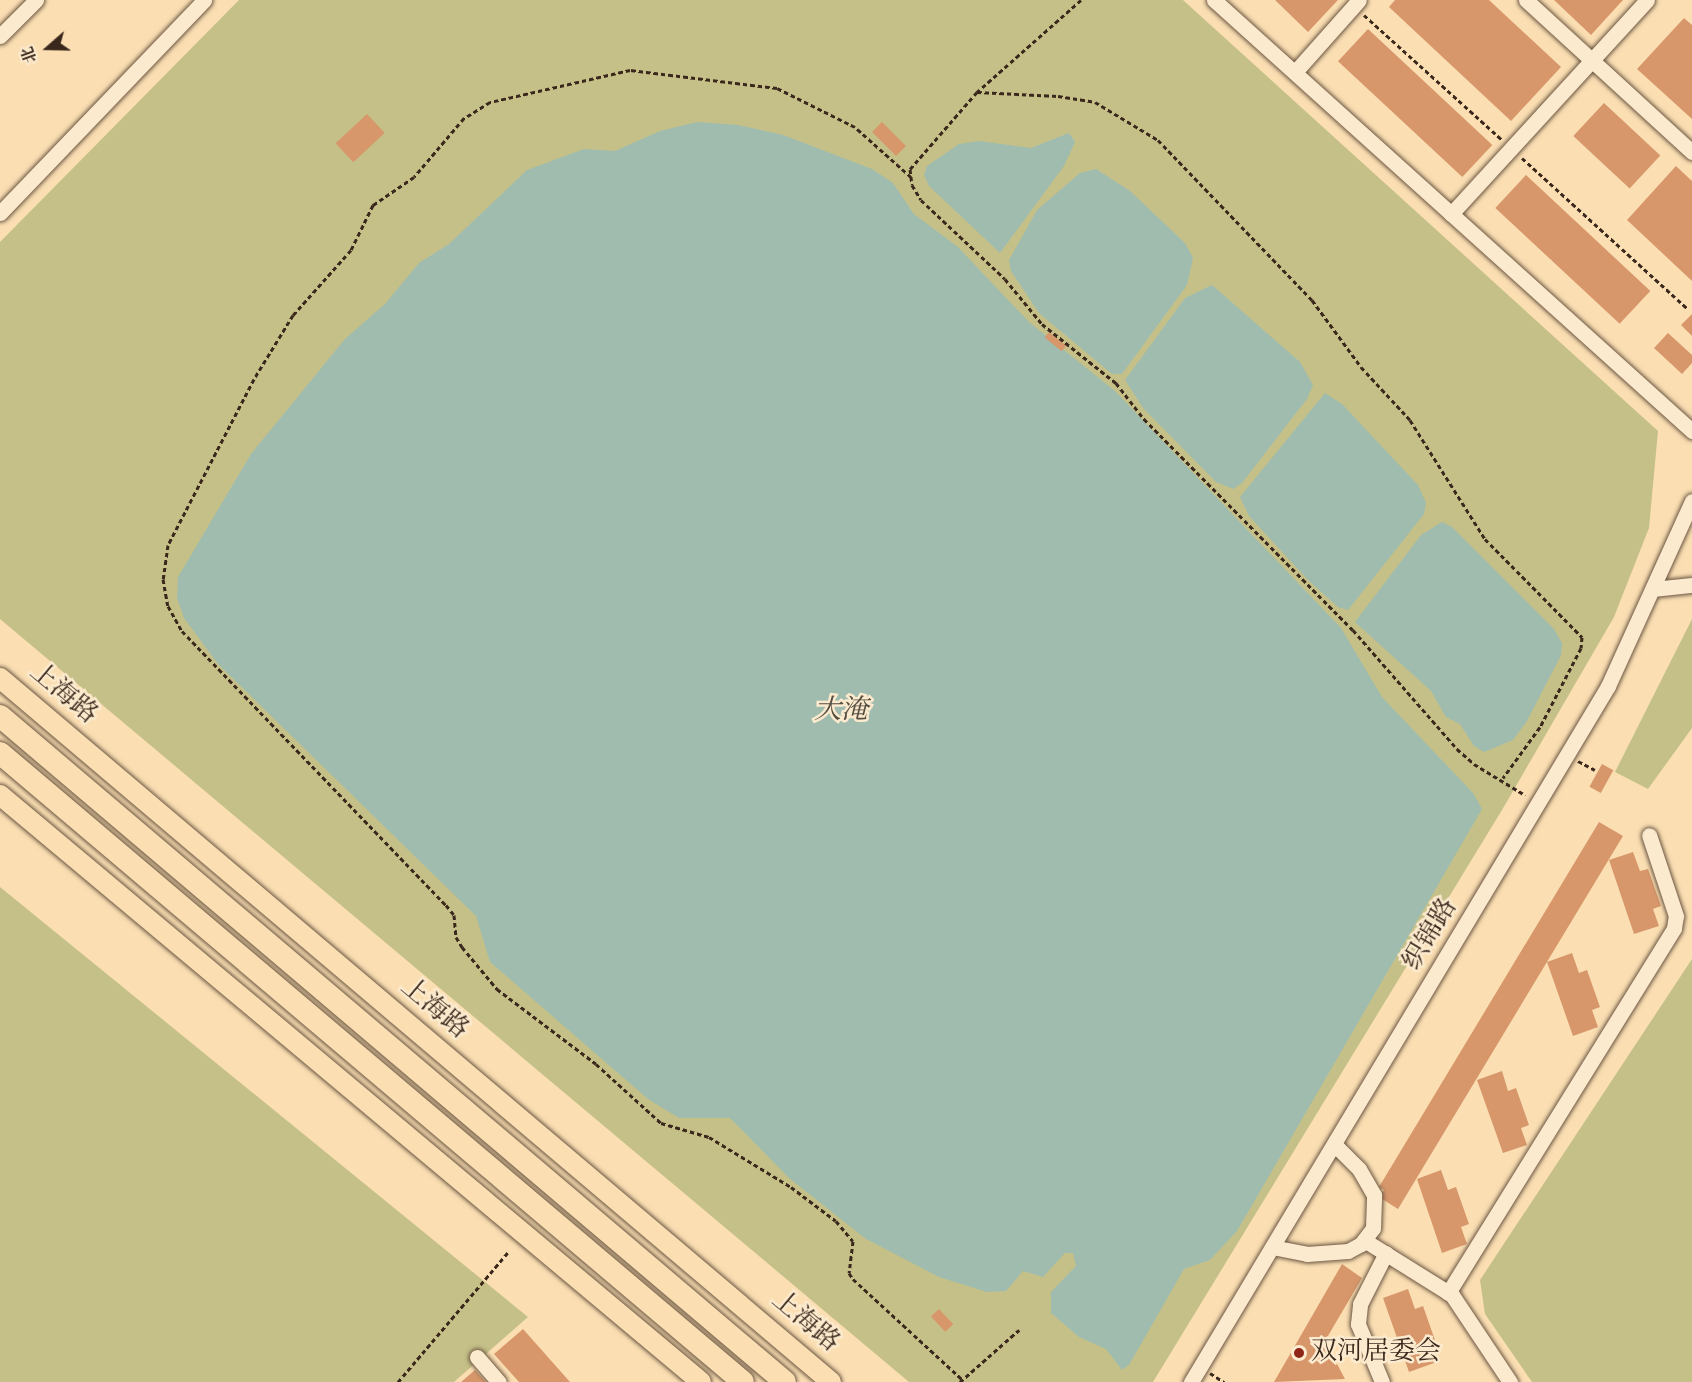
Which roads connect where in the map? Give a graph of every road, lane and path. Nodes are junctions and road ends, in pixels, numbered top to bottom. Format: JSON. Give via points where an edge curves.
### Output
{"nodes":[{"id":1,"x":36,"y":0,"type":"edge"},
{"id":2,"x":204,"y":0,"type":"edge"},
{"id":3,"x":1081,"y":0,"type":"edge"},
{"id":4,"x":1214,"y":0,"type":"edge"},
{"id":5,"x":1359,"y":0,"type":"edge"},
{"id":6,"x":1526,"y":0,"type":"edge"},
{"id":7,"x":1647,"y":0,"type":"edge"},
{"id":8,"x":0,"y":36,"type":"edge"},
{"id":9,"x":1592,"y":60,"type":"junction"},
{"id":10,"x":1295,"y":72,"type":"junction"},
{"id":11,"x":977,"y":92,"type":"junction"},
{"id":12,"x":1692,"y":152,"type":"edge"},
{"id":13,"x":911,"y":177,"type":"junction"},
{"id":14,"x":0,"y":213,"type":"edge"},
{"id":15,"x":1451,"y":214,"type":"junction"},
{"id":16,"x":1692,"y":431,"type":"edge"},
{"id":17,"x":1692,"y":501,"type":"edge"},
{"id":18,"x":1692,"y":585,"type":"edge"},
{"id":19,"x":1653,"y":589,"type":"junction"},
{"id":20,"x":0,"y":678,"type":"edge"},
{"id":21,"x":0,"y":716,"type":"edge"},
{"id":22,"x":0,"y":753,"type":"edge"},
{"id":23,"x":1503,"y":778,"type":"junction"},
{"id":24,"x":0,"y":795,"type":"edge"},
{"id":25,"x":1538,"y":804,"type":"junction"},
{"id":26,"x":1649,"y":835,"type":"dead end"},
{"id":27,"x":1334,"y":1144,"type":"junction"},
{"id":28,"x":1364,"y":1240,"type":"junction"},
{"id":29,"x":1272,"y":1247,"type":"junction"},
{"id":30,"x":509,"y":1251,"type":"dead end"},
{"id":31,"x":1386,"y":1253,"type":"junction"},
{"id":32,"x":1448,"y":1293,"type":"junction"},
{"id":33,"x":1019,"y":1330,"type":"dead end"},
{"id":34,"x":477,"y":1357,"type":"dead end"},
{"id":35,"x":961,"y":1381,"type":"edge"},
{"id":36,"x":1506,"y":1381,"type":"edge"},
{"id":37,"x":398,"y":1382,"type":"edge"},
{"id":38,"x":499,"y":1382,"type":"edge"},
{"id":39,"x":701,"y":1382,"type":"edge"},
{"id":40,"x":743,"y":1382,"type":"edge"},
{"id":41,"x":785,"y":1382,"type":"edge"},
{"id":42,"x":831,"y":1382,"type":"edge"},
{"id":43,"x":1191,"y":1382,"type":"edge"},
{"id":44,"x":1382,"y":1382,"type":"edge"}],
"edges":[{"from":1,"to":8,"type":"street"},
{"from":2,"to":14,"type":"street"},
{"from":3,"to":11,"type":"path"},
{"from":4,"to":10,"type":"street"},
{"from":5,"to":10,"type":"street"},
{"from":6,"to":9,"type":"street"},
{"from":7,"to":9,"type":"street"},
{"from":9,"to":12,"type":"street"},
{"from":9,"to":15,"type":"street"},
{"from":10,"to":15,"type":"street"},
{"from":11,"to":13,"type":"path","via":[[910,169]]},
{"from":11,"to":23,"type":"path","via":[[1095,102],[1158,140],[1312,300],[1362,367],[1410,420],[1485,539],[1582,637],[1581,648],[1540,726]]},
{"from":13,"to":23,"type":"path","via":[[921,200],[1005,279],[1042,324],[1116,383],[1144,418],[1353,630],[1457,749],[1474,764]]},
{"from":13,"to":35,"type":"path","via":[[855,127],[777,88],[630,70],[490,102],[464,118],[414,177],[373,205],[351,250],[294,315],[254,379],[168,545],[163,579],[168,606],[182,631],[446,905],[454,915],[456,937],[462,947],[497,989],[596,1064],[661,1123],[709,1137],[791,1187],[836,1221],[853,1241],[849,1273],[853,1280]]},
{"from":15,"to":16,"type":"street"},
{"from":17,"to":19,"type":"street","name":"织锦路"},
{"from":18,"to":19,"type":"street"},
{"from":19,"to":25,"type":"street","name":"织锦路","via":[[1608,686]]},
{"from":20,"to":42,"type":"main road","name":"上海路"},
{"from":21,"to":41,"type":"highway"},
{"from":22,"to":40,"type":"highway"},
{"from":23,"to":25,"type":"path"},
{"from":24,"to":39,"type":"main road"},
{"from":25,"to":27,"type":"street","name":"织锦路"},
{"from":26,"to":32,"type":"street","via":[[1677,916],[1674,927]]},
{"from":27,"to":28,"type":"street","via":[[1359,1169],[1374,1195],[1374,1222]]},
{"from":27,"to":29,"type":"street","name":"织锦路"},
{"from":28,"to":29,"type":"street","via":[[1348,1251],[1328,1254]]},
{"from":28,"to":31,"type":"street"},
{"from":29,"to":43,"type":"street","name":"织锦路"},
{"from":30,"to":37,"type":"path"},
{"from":31,"to":32,"type":"street"},
{"from":31,"to":44,"type":"street","via":[[1360,1304],[1358,1324]]},
{"from":32,"to":36,"type":"street"},
{"from":33,"to":35,"type":"path"},
{"from":34,"to":38,"type":"street"}]}
